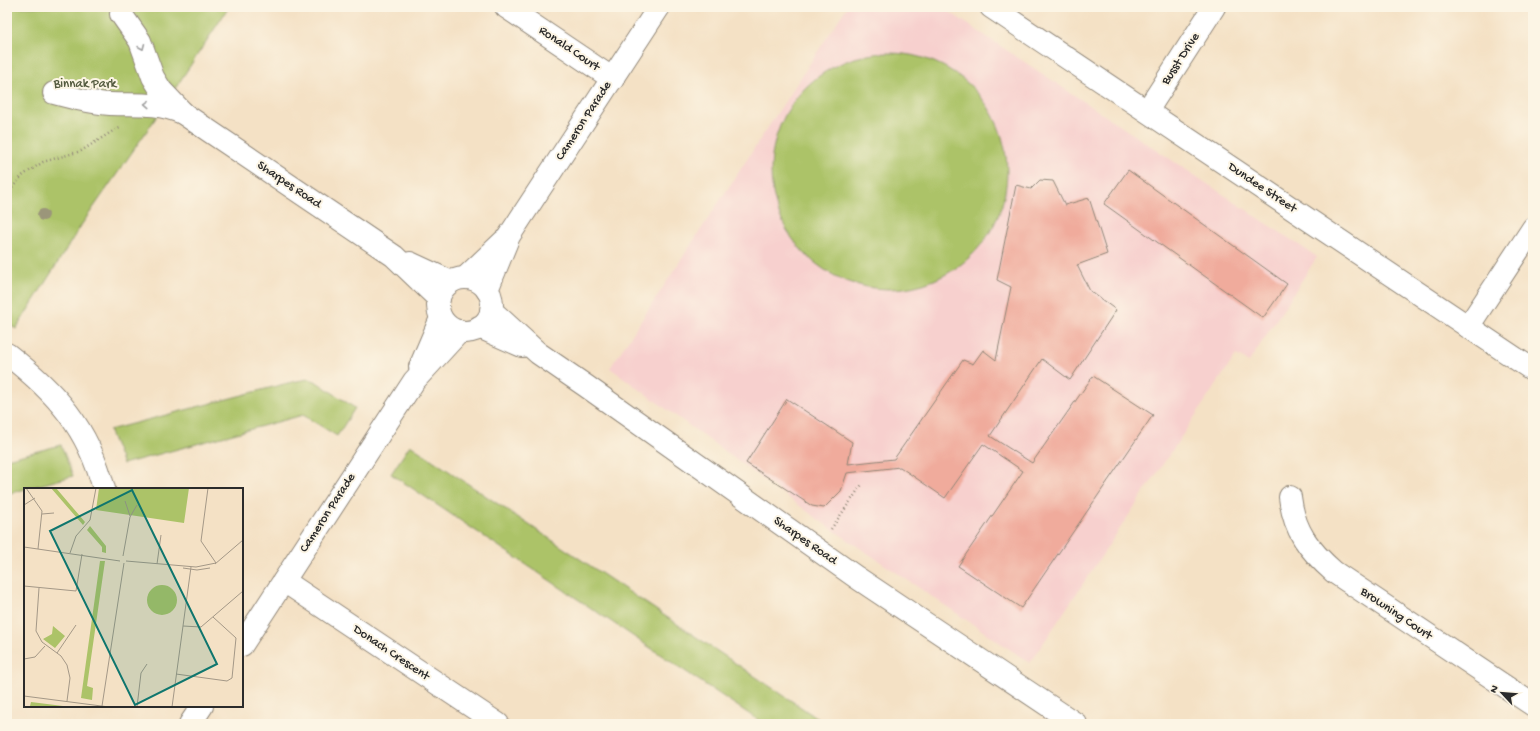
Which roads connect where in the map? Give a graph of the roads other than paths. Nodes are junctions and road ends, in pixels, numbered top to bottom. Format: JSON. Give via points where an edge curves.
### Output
{"nodes":[{"id":1,"x":506,"y":7,"type":"edge"},
{"id":2,"x":660,"y":7,"type":"edge"},
{"id":3,"x":991,"y":7,"type":"edge"},
{"id":4,"x":1214,"y":7,"type":"edge"},
{"id":5,"x":121,"y":14,"type":"dead end"},
{"id":6,"x":613,"y":78,"type":"junction"},
{"id":7,"x":54,"y":93,"type":"dead end"},
{"id":8,"x":1147,"y":111,"type":"junction"},
{"id":9,"x":184,"y":114,"type":"junction"},
{"id":10,"x":1533,"y":228,"type":"edge"},
{"id":11,"x":509,"y":236,"type":"junction"},
{"id":12,"x":449,"y":294,"type":"junction"},
{"id":13,"x":479,"y":315,"type":"junction"},
{"id":14,"x":1468,"y":326,"type":"junction"},
{"id":15,"x":7,"y":354,"type":"edge"},
{"id":16,"x":1533,"y":370,"type":"edge"},
{"id":17,"x":414,"y":381,"type":"junction"},
{"id":18,"x":104,"y":488,"type":"edge"},
{"id":19,"x":1290,"y":497,"type":"dead end"},
{"id":20,"x":284,"y":581,"type":"junction"},
{"id":21,"x":243,"y":642,"type":"edge"},
{"id":22,"x":1533,"y":705,"type":"edge"},
{"id":23,"x":201,"y":707,"type":"edge"},
{"id":24,"x":190,"y":724,"type":"edge"},
{"id":25,"x":498,"y":724,"type":"edge"},
{"id":26,"x":1076,"y":724,"type":"edge"}],
"edges":[{"from":1,"to":6,"type":"street","name":"Ronald Court"},
{"from":2,"to":6,"type":"street","name":"Cameron Parade"},
{"from":3,"to":8,"type":"street","name":"Dundee Street"},
{"from":4,"to":8,"type":"street","name":"Busst Drive"},
{"from":5,"to":9,"type":"street","name":"Sharpes Road","one_way":true,"via":[[140,41],[153,78]]},
{"from":6,"to":11,"type":"street","name":"Cameron Parade"},
{"from":9,"to":7,"type":"street","name":"Sharpes Road","one_way":true,"via":[[154,104],[108,104]]},
{"from":8,"to":14,"type":"street","name":"Dundee Street"},
{"from":9,"to":12,"type":"street","name":"Sharpes Road"},
{"from":10,"to":14,"type":"street"},
{"from":11,"to":12,"type":"street","name":"Cameron Parade"},
{"from":11,"to":13,"type":"street","name":"Cameron Parade"},
{"from":12,"to":13,"type":"street","via":[[474,280],[481,284]]},
{"from":12,"to":13,"type":"street","via":[[446,324],[453,329]]},
{"from":12,"to":17,"type":"street","name":"Cameron Parade"},
{"from":13,"to":17,"type":"street","name":"Cameron Parade"},
{"from":13,"to":26,"type":"street","name":"Sharpes Road","via":[[586,386],[844,568]]},
{"from":14,"to":16,"type":"street","name":"Dundee Street"},
{"from":15,"to":18,"type":"street","via":[[46,386],[64,406],[81,431]]},
{"from":17,"to":20,"type":"street","name":"Cameron Parade"},
{"from":19,"to":22,"type":"street","name":"Browning Court","via":[[1296,526],[1308,546],[1334,572]]},
{"from":20,"to":21,"type":"street","name":"Cameron Parade"},
{"from":20,"to":25,"type":"street","name":"Donach Crescent"},
{"from":23,"to":24,"type":"street"}]}
